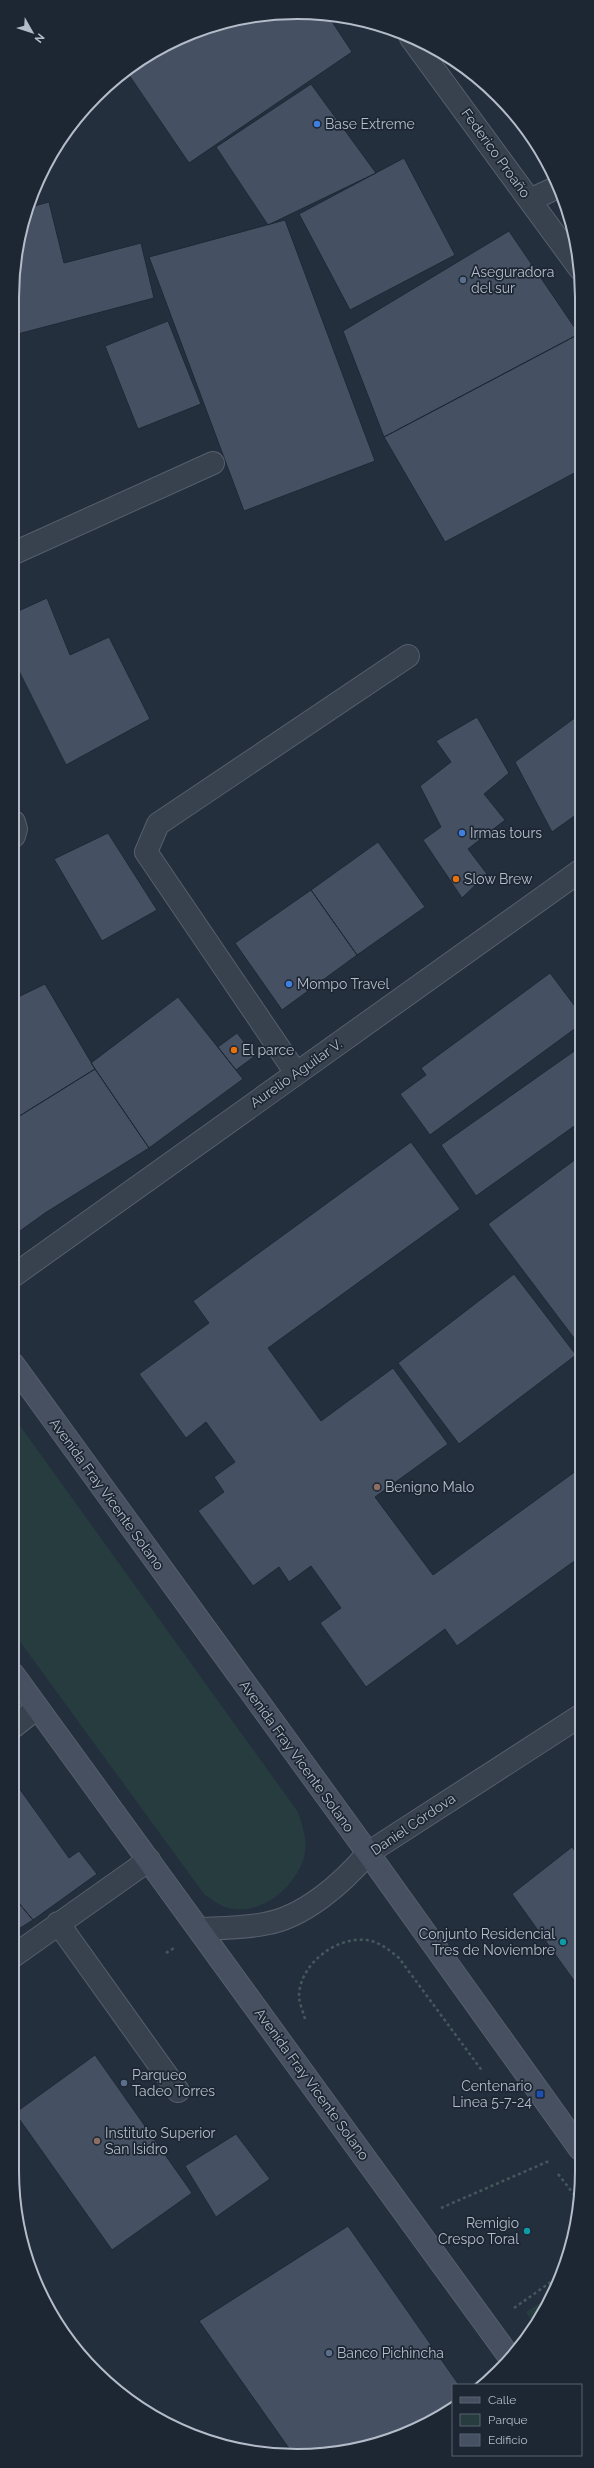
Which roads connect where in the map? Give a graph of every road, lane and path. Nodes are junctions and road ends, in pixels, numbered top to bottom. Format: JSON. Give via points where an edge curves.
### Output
{"nodes":[{"id":1,"x":419,"y":47,"type":"edge"},
{"id":2,"x":553,"y":190,"type":"edge"},
{"id":3,"x":530,"y":200,"type":"junction"},
{"id":4,"x":573,"y":259,"type":"edge"},
{"id":5,"x":213,"y":463,"type":"dead end"},
{"id":6,"x":19,"y":551,"type":"edge"},
{"id":7,"x":408,"y":656,"type":"dead end"},
{"id":8,"x":575,"y":875,"type":"edge"},
{"id":9,"x":296,"y":1073,"type":"junction"},
{"id":10,"x":19,"y":1272,"type":"edge"},
{"id":11,"x":19,"y":1372,"type":"edge"},
{"id":12,"x":19,"y":1682,"type":"edge"},
{"id":13,"x":37,"y":1708,"type":"junction"},
{"id":14,"x":575,"y":1719,"type":"edge"},
{"id":15,"x":19,"y":1722,"type":"edge"},
{"id":16,"x":368,"y":1854,"type":"junction"},
{"id":17,"x":149,"y":1860,"type":"junction"},
{"id":18,"x":58,"y":1923,"type":"junction"},
{"id":19,"x":200,"y":1929,"type":"junction"},
{"id":20,"x":19,"y":1952,"type":"edge"},
{"id":21,"x":399,"y":1958,"type":"dead end"},
{"id":22,"x":309,"y":2026,"type":"dead end"},
{"id":23,"x":178,"y":2091,"type":"dead end"},
{"id":24,"x":575,"y":2142,"type":"edge"},
{"id":25,"x":549,"y":2161,"type":"dead end"},
{"id":26,"x":435,"y":2211,"type":"dead end"},
{"id":27,"x":552,"y":2281,"type":"edge"},
{"id":28,"x":510,"y":2311,"type":"dead end"},
{"id":29,"x":507,"y":2353,"type":"edge"}],
"edges":[{"from":1,"to":3,"type":"street","name":"Federico Proaño"},
{"from":2,"to":3,"type":"street"},
{"from":3,"to":4,"type":"street","name":"Federico Proaño"},
{"from":5,"to":6,"type":"street"},
{"from":7,"to":9,"type":"street","via":[[158,824],[146,852]]},
{"from":8,"to":9,"type":"street","name":"Aurelio Aguilar V."},
{"from":9,"to":10,"type":"street","name":"Aurelio Aguilar V."},
{"from":11,"to":16,"type":"main road","name":"Avenida Fray Vicente Solano"},
{"from":12,"to":13,"type":"main road","name":"Avenida Fray Vicente Solano"},
{"from":13,"to":15,"type":"street"},
{"from":13,"to":17,"type":"main road","name":"Avenida Fray Vicente Solano"},
{"from":14,"to":16,"type":"street","name":"Daniel Córdova"},
{"from":16,"to":19,"type":"street","name":"Daniel Córdova","via":[[347,1878],[306,1908],[265,1924]]},
{"from":16,"to":24,"type":"main road","name":"Avenida Fray Vicente Solano"},
{"from":17,"to":18,"type":"street"},
{"from":17,"to":19,"type":"main road","name":"Avenida Fray Vicente Solano"},
{"from":18,"to":20,"type":"street"},
{"from":18,"to":23,"type":"street"},
{"from":19,"to":29,"type":"main road","name":"Avenida Fray Vicente Solano"},
{"from":21,"to":22,"type":"path","via":[[384,1946],[366,1940],[347,1941],[327,1949],[307,1970],[302,1984],[299,1998]]},
{"from":25,"to":26,"type":"path"},
{"from":27,"to":28,"type":"path"}]}
